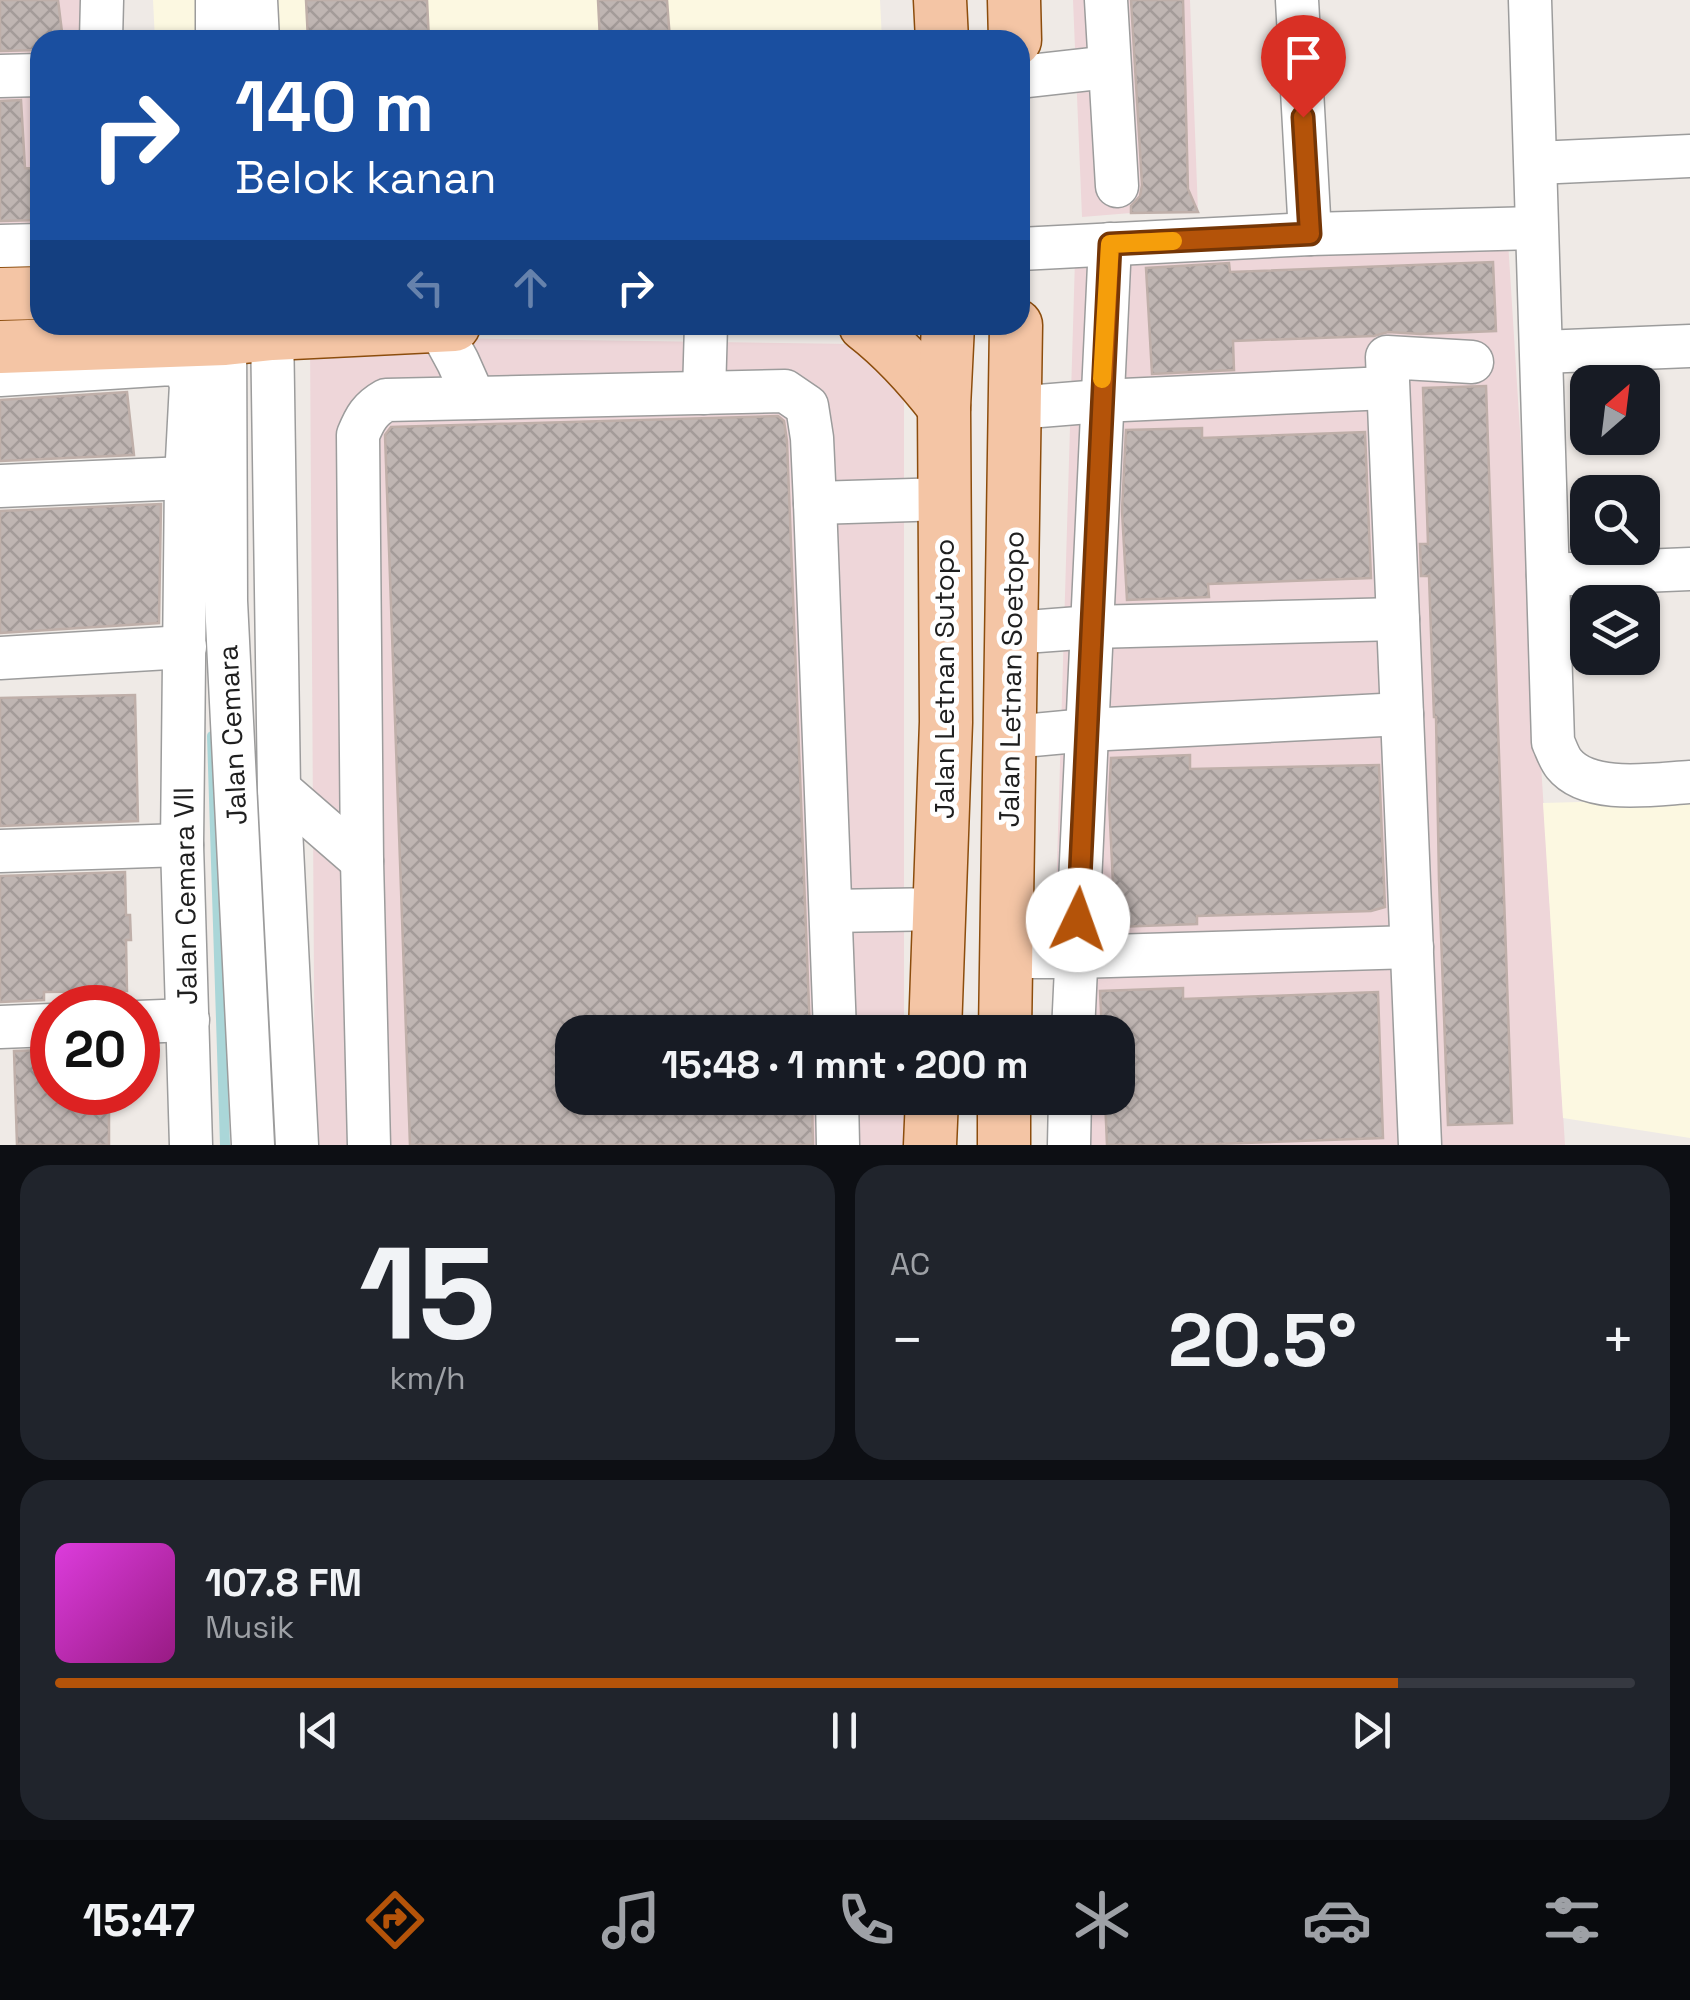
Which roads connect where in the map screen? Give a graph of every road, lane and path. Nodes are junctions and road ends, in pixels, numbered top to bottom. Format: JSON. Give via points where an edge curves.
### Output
{"nodes":[{"id":1,"x":102,"y":0,"type":"edge"},
{"id":2,"x":216,"y":0,"type":"edge"},
{"id":3,"x":256,"y":0,"type":"edge"},
{"id":4,"x":940,"y":0,"type":"edge"},
{"id":5,"x":1014,"y":0,"type":"edge"},
{"id":6,"x":1106,"y":0,"type":"edge"},
{"id":7,"x":1297,"y":0,"type":"edge"},
{"id":8,"x":1530,"y":0,"type":"edge"},
{"id":9,"x":101,"y":30,"type":"edge"},
{"id":10,"x":217,"y":30,"type":"edge"},
{"id":11,"x":258,"y":30,"type":"edge"},
{"id":12,"x":942,"y":30,"type":"edge"},
{"id":13,"x":1015,"y":30,"type":"edge"},
{"id":14,"x":1109,"y":66,"type":"junction"},
{"id":15,"x":30,"y":74,"type":"edge"},
{"id":16,"x":0,"y":76,"type":"edge"},
{"id":17,"x":1030,"y":77,"type":"edge"},
{"id":18,"x":1690,"y":156,"type":"edge"},
{"id":19,"x":1536,"y":163,"type":"junction"},
{"id":20,"x":1117,"y":186,"type":"dead end"},
{"id":21,"x":1536,"y":228,"type":"junction"},
{"id":22,"x":1310,"y":234,"type":"junction"},
{"id":23,"x":1110,"y":244,"type":"junction"},
{"id":24,"x":30,"y":245,"type":"edge"},
{"id":25,"x":0,"y":246,"type":"edge"},
{"id":26,"x":1030,"y":250,"type":"edge"},
{"id":27,"x":30,"y":292,"type":"edge"},
{"id":28,"x":0,"y":294,"type":"edge"},
{"id":29,"x":190,"y":335,"type":"edge"},
{"id":30,"x":248,"y":335,"type":"edge"},
{"id":31,"x":248,"y":335,"type":"edge"},
{"id":32,"x":443,"y":335,"type":"edge"},
{"id":33,"x":706,"y":335,"type":"edge"},
{"id":34,"x":878,"y":335,"type":"edge"},
{"id":35,"x":948,"y":335,"type":"edge"},
{"id":36,"x":1016,"y":335,"type":"edge"},
{"id":37,"x":1690,"y":346,"type":"edge"},
{"id":38,"x":0,"y":348,"type":"edge"},
{"id":39,"x":1542,"y":352,"type":"junction"},
{"id":40,"x":1472,"y":362,"type":"dead end"},
{"id":41,"x":0,"y":374,"type":"edge"},
{"id":42,"x":1388,"y":388,"type":"junction"},
{"id":43,"x":704,"y":393,"type":"junction"},
{"id":44,"x":474,"y":398,"type":"junction"},
{"id":45,"x":1101,"y":401,"type":"junction"},
{"id":46,"x":944,"y":407,"type":"junction"},
{"id":47,"x":1015,"y":408,"type":"junction"},
{"id":48,"x":186,"y":478,"type":"junction"},
{"id":49,"x":0,"y":486,"type":"edge"},
{"id":50,"x":945,"y":499,"type":"junction"},
{"id":51,"x":815,"y":503,"type":"junction"},
{"id":52,"x":1690,"y":570,"type":"edge"},
{"id":53,"x":1548,"y":575,"type":"junction"},
{"id":54,"x":1398,"y":619,"type":"junction"},
{"id":55,"x":1092,"y":627,"type":"junction"},
{"id":56,"x":1012,"y":633,"type":"junction"},
{"id":57,"x":185,"y":647,"type":"junction"},
{"id":58,"x":0,"y":658,"type":"edge"},
{"id":59,"x":1402,"y":714,"type":"junction"},
{"id":60,"x":1086,"y":730,"type":"junction"},
{"id":61,"x":1011,"y":738,"type":"junction"},
{"id":62,"x":1690,"y":782,"type":"edge"},
{"id":63,"x":280,"y":789,"type":"junction"},
{"id":64,"x":182,"y":845,"type":"junction"},
{"id":65,"x":0,"y":852,"type":"edge"},
{"id":66,"x":362,"y":861,"type":"junction"},
{"id":67,"x":940,"y":909,"type":"junction"},
{"id":68,"x":832,"y":911,"type":"junction"},
{"id":69,"x":1412,"y":947,"type":"junction"},
{"id":70,"x":1005,"y":957,"type":"junction"},
{"id":71,"x":1076,"y":958,"type":"junction"},
{"id":72,"x":835,"y":1015,"type":"edge"},
{"id":73,"x":936,"y":1015,"type":"edge"},
{"id":74,"x":1004,"y":1015,"type":"edge"},
{"id":75,"x":1074,"y":1015,"type":"edge"},
{"id":76,"x":188,"y":1020,"type":"junction"},
{"id":77,"x":160,"y":1021,"type":"edge"},
{"id":78,"x":30,"y":1026,"type":"edge"},
{"id":79,"x":0,"y":1027,"type":"edge"},
{"id":80,"x":837,"y":1115,"type":"edge"},
{"id":81,"x":931,"y":1115,"type":"edge"},
{"id":82,"x":1004,"y":1115,"type":"edge"},
{"id":83,"x":1070,"y":1115,"type":"edge"},
{"id":84,"x":190,"y":1145,"type":"edge"},
{"id":85,"x":253,"y":1145,"type":"edge"},
{"id":86,"x":297,"y":1145,"type":"edge"},
{"id":87,"x":368,"y":1145,"type":"edge"},
{"id":88,"x":838,"y":1145,"type":"edge"},
{"id":89,"x":930,"y":1145,"type":"edge"},
{"id":90,"x":1004,"y":1145,"type":"edge"},
{"id":91,"x":1069,"y":1145,"type":"edge"},
{"id":92,"x":1420,"y":1145,"type":"edge"}],
"edges":[{"from":1,"to":9,"type":"street"},
{"from":2,"to":10,"type":"street"},
{"from":3,"to":11,"type":"street"},
{"from":4,"to":12,"type":"main road"},
{"from":5,"to":13,"type":"main road"},
{"from":6,"to":14,"type":"street"},
{"from":7,"to":22,"type":"street"},
{"from":8,"to":19,"type":"street"},
{"from":14,"to":17,"type":"street"},
{"from":14,"to":20,"type":"street"},
{"from":15,"to":16,"type":"street"},
{"from":18,"to":19,"type":"street"},
{"from":19,"to":21,"type":"street"},
{"from":21,"to":22,"type":"street"},
{"from":21,"to":39,"type":"street"},
{"from":22,"to":23,"type":"street"},
{"from":23,"to":26,"type":"street"},
{"from":23,"to":45,"type":"street"},
{"from":24,"to":25,"type":"street"},
{"from":27,"to":28,"type":"main road"},
{"from":29,"to":38,"type":"main road"},
{"from":30,"to":63,"type":"street","name":"Jalan Cemara"},
{"from":31,"to":85,"type":"street","name":"Jalan Cemara","via":[[226,600]]},
{"from":32,"to":44,"type":"street"},
{"from":33,"to":43,"type":"street"},
{"from":34,"to":46,"type":"main road"},
{"from":35,"to":46,"type":"main road","name":"Jalan Letnan Sutopo"},
{"from":36,"to":47,"type":"main road","name":"Jalan Letnan Soetopo"},
{"from":37,"to":39,"type":"street"},
{"from":39,"to":53,"type":"street"},
{"from":40,"to":42,"type":"street","via":[[1387,357]]},
{"from":41,"to":48,"type":"street","name":"Jalan Cemara VII","via":[[171,364],[185,369],[191,384]]},
{"from":42,"to":45,"type":"street"},
{"from":42,"to":54,"type":"street"},
{"from":43,"to":44,"type":"street"},
{"from":43,"to":51,"type":"street","via":[[785,391],[807,406]]},
{"from":44,"to":66,"type":"street","via":[[386,400],[364,418],[358,434]]},
{"from":45,"to":47,"type":"street"},
{"from":45,"to":55,"type":"street"},
{"from":46,"to":50,"type":"main road","name":"Jalan Letnan Sutopo"},
{"from":47,"to":56,"type":"main road","name":"Jalan Letnan Soetopo"},
{"from":48,"to":49,"type":"street"},
{"from":48,"to":57,"type":"street","name":"Jalan Cemara VII"},
{"from":50,"to":51,"type":"street"},
{"from":50,"to":67,"type":"main road","name":"Jalan Letnan Sutopo"},
{"from":51,"to":68,"type":"street"},
{"from":52,"to":53,"type":"street"},
{"from":53,"to":62,"type":"street","via":[[1553,742],[1565,766],[1614,786]]},
{"from":54,"to":55,"type":"street"},
{"from":54,"to":59,"type":"street"},
{"from":55,"to":56,"type":"street"},
{"from":55,"to":60,"type":"street"},
{"from":56,"to":61,"type":"main road","name":"Jalan Letnan Soetopo"},
{"from":57,"to":58,"type":"street"},
{"from":57,"to":64,"type":"street","name":"Jalan Cemara VII"},
{"from":59,"to":60,"type":"street"},
{"from":59,"to":69,"type":"street"},
{"from":60,"to":61,"type":"street"},
{"from":60,"to":71,"type":"street"},
{"from":61,"to":70,"type":"main road","name":"Jalan Letnan Soetopo"},
{"from":63,"to":66,"type":"street"},
{"from":63,"to":86,"type":"street","name":"Jalan Cemara"},
{"from":64,"to":65,"type":"street"},
{"from":64,"to":76,"type":"street","name":"Jalan Cemara VII"},
{"from":66,"to":87,"type":"street"},
{"from":67,"to":68,"type":"street"},
{"from":67,"to":73,"type":"main road","name":"Jalan Letnan Sutopo"},
{"from":68,"to":72,"type":"street"},
{"from":69,"to":71,"type":"street"},
{"from":69,"to":92,"type":"street"},
{"from":70,"to":71,"type":"street"},
{"from":70,"to":74,"type":"main road","name":"Jalan Letnan Soetopo"},
{"from":71,"to":75,"type":"street"},
{"from":76,"to":77,"type":"street"},
{"from":76,"to":84,"type":"street","name":"Jalan Cemara VII"},
{"from":78,"to":79,"type":"street"},
{"from":80,"to":88,"type":"street"},
{"from":81,"to":89,"type":"main road"},
{"from":82,"to":90,"type":"main road"},
{"from":83,"to":91,"type":"street"}]}
